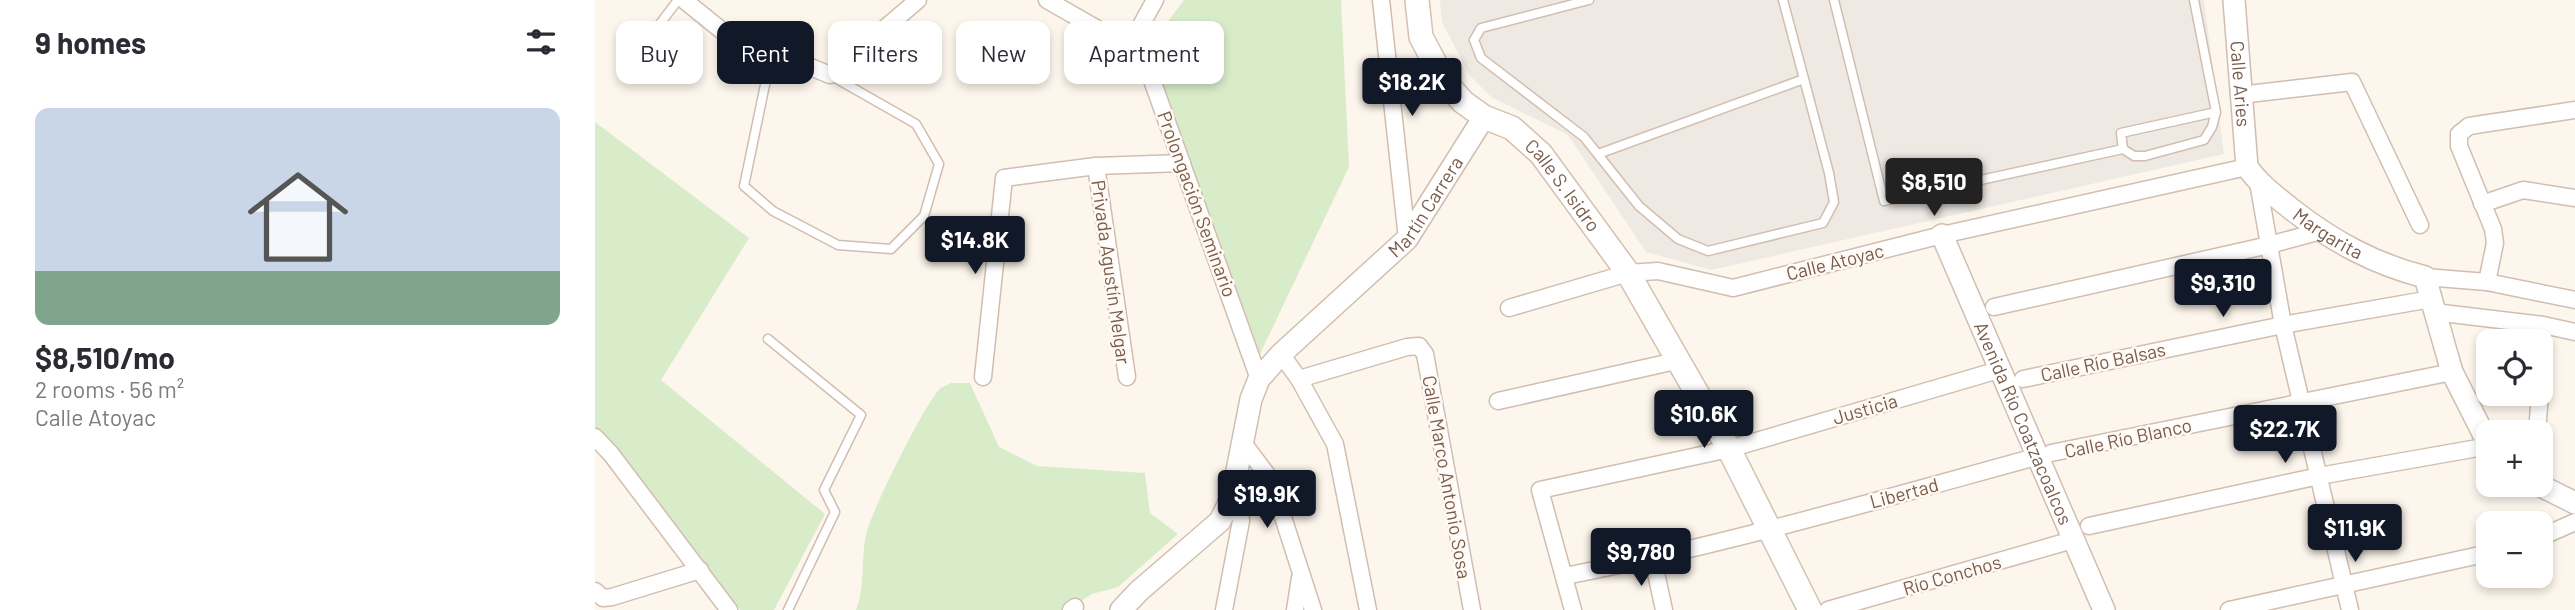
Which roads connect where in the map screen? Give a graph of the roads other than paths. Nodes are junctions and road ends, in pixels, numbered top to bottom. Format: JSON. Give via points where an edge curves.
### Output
{"nodes":[{"id":1,"x":678,"y":0,"type":"edge"},
{"id":2,"x":684,"y":0,"type":"edge"},
{"id":3,"x":919,"y":0,"type":"edge"},
{"id":4,"x":1047,"y":0,"type":"edge"},
{"id":5,"x":1155,"y":0,"type":"edge"},
{"id":6,"x":1381,"y":0,"type":"edge"},
{"id":7,"x":1417,"y":0,"type":"edge"},
{"id":8,"x":1589,"y":0,"type":"edge"},
{"id":9,"x":1783,"y":0,"type":"edge"},
{"id":10,"x":1834,"y":0,"type":"edge"},
{"id":11,"x":2194,"y":0,"type":"edge"},
{"id":12,"x":2234,"y":0,"type":"edge"},
{"id":13,"x":1072,"y":6,"type":"edge"},
{"id":14,"x":662,"y":21,"type":"edge"},
{"id":15,"x":894,"y":21,"type":"edge"},
{"id":16,"x":1093,"y":21,"type":"edge"},
{"id":17,"x":1143,"y":21,"type":"edge"},
{"id":18,"x":717,"y":27,"type":"edge"},
{"id":19,"x":1804,"y":79,"type":"junction"},
{"id":20,"x":765,"y":84,"type":"edge"},
{"id":21,"x":846,"y":84,"type":"edge"},
{"id":22,"x":1153,"y":84,"type":"edge"},
{"id":23,"x":2240,"y":94,"type":"junction"},
{"id":24,"x":2575,"y":110,"type":"edge"},
{"id":25,"x":2216,"y":112,"type":"junction"},
{"id":26,"x":1484,"y":117,"type":"junction"},
{"id":27,"x":2123,"y":149,"type":"junction"},
{"id":28,"x":1598,"y":154,"type":"junction"},
{"id":29,"x":1182,"y":163,"type":"junction"},
{"id":30,"x":1096,"y":166,"type":"junction"},
{"id":31,"x":2253,"y":175,"type":"junction"},
{"id":32,"x":2575,"y":198,"type":"edge"},
{"id":33,"x":2482,"y":204,"type":"junction"},
{"id":34,"x":2420,"y":225,"type":"dead end"},
{"id":35,"x":2321,"y":231,"type":"junction"},
{"id":36,"x":1941,"y":235,"type":"junction"},
{"id":37,"x":1407,"y":239,"type":"junction"},
{"id":38,"x":2269,"y":245,"type":"junction"},
{"id":39,"x":1628,"y":274,"type":"junction"},
{"id":40,"x":2425,"y":276,"type":"junction"},
{"id":41,"x":2487,"y":282,"type":"junction"},
{"id":42,"x":2575,"y":300,"type":"edge"},
{"id":43,"x":2432,"y":305,"type":"junction"},
{"id":44,"x":1994,"y":307,"type":"dead end"},
{"id":45,"x":1509,"y":308,"type":"dead end"},
{"id":46,"x":2283,"y":325,"type":"junction"},
{"id":47,"x":2543,"y":325,"type":"junction"},
{"id":48,"x":2543,"y":329,"type":"edge"},
{"id":49,"x":2575,"y":332,"type":"edge"},
{"id":50,"x":768,"y":339,"type":"dead end"},
{"id":51,"x":1281,"y":354,"type":"junction"},
{"id":52,"x":1680,"y":360,"type":"junction"},
{"id":53,"x":2001,"y":369,"type":"junction"},
{"id":54,"x":2452,"y":372,"type":"junction"},
{"id":55,"x":983,"y":377,"type":"dead end"},
{"id":56,"x":1126,"y":377,"type":"dead end"},
{"id":57,"x":1259,"y":379,"type":"junction"},
{"id":58,"x":1299,"y":379,"type":"junction"},
{"id":59,"x":2023,"y":379,"type":"dead end"},
{"id":60,"x":1498,"y":401,"type":"dead end"},
{"id":61,"x":2301,"y":402,"type":"junction"},
{"id":62,"x":2476,"y":420,"type":"edge"},
{"id":63,"x":595,"y":437,"type":"edge"},
{"id":64,"x":1241,"y":440,"type":"junction"},
{"id":65,"x":2476,"y":448,"type":"edge"},
{"id":66,"x":1729,"y":449,"type":"junction"},
{"id":67,"x":2045,"y":455,"type":"junction"},
{"id":68,"x":2319,"y":476,"type":"junction"},
{"id":69,"x":1235,"y":481,"type":"junction"},
{"id":70,"x":2553,"y":492,"type":"edge"},
{"id":71,"x":2575,"y":503,"type":"edge"},
{"id":72,"x":2575,"y":522,"type":"edge"},
{"id":73,"x":1770,"y":530,"type":"junction"},
{"id":74,"x":2553,"y":532,"type":"edge"},
{"id":75,"x":2082,"y":533,"type":"junction"},
{"id":76,"x":2476,"y":555,"type":"edge"},
{"id":77,"x":1653,"y":559,"type":"junction"},
{"id":78,"x":699,"y":570,"type":"junction"},
{"id":79,"x":1301,"y":576,"type":"junction"},
{"id":80,"x":1565,"y":576,"type":"junction"},
{"id":81,"x":2344,"y":586,"type":"junction"},
{"id":82,"x":595,"y":591,"type":"edge"},
{"id":83,"x":1124,"y":608,"type":"edge"},
{"id":84,"x":729,"y":610,"type":"edge"},
{"id":85,"x":788,"y":610,"type":"edge"},
{"id":86,"x":1224,"y":610,"type":"edge"},
{"id":87,"x":1295,"y":610,"type":"edge"},
{"id":88,"x":1313,"y":610,"type":"edge"},
{"id":89,"x":1368,"y":610,"type":"edge"},
{"id":90,"x":1472,"y":610,"type":"edge"},
{"id":91,"x":1573,"y":610,"type":"edge"},
{"id":92,"x":1664,"y":610,"type":"edge"},
{"id":93,"x":1810,"y":610,"type":"edge"},
{"id":94,"x":1828,"y":610,"type":"edge"},
{"id":95,"x":2104,"y":610,"type":"edge"},
{"id":96,"x":2228,"y":610,"type":"edge"},
{"id":97,"x":2350,"y":610,"type":"edge"}],
"edges":[{"from":1,"to":14,"type":"lane"},
{"from":2,"to":18,"type":"street"},
{"from":3,"to":15,"type":"street"},
{"from":4,"to":13,"type":"street","name":"Prolongación Seminario"},
{"from":5,"to":17,"type":"street"},
{"from":6,"to":37,"type":"street"},
{"from":7,"to":26,"type":"main road","via":[[1421,37],[1445,82]]},
{"from":8,"to":28,"type":"lane","via":[[1481,28],[1474,40],[1481,58],[1584,137]]},
{"from":9,"to":19,"type":"lane"},
{"from":10,"to":27,"type":"lane","via":[[1884,201]]},
{"from":11,"to":25,"type":"lane"},
{"from":12,"to":23,"type":"street","name":"Calle Aries"},
{"from":13,"to":16,"type":"street","name":"Prolongación Seminario"},
{"from":19,"to":28,"type":"lane"},
{"from":19,"to":28,"type":"lane","via":[[1834,202],[1823,223],[1708,251],[1678,239],[1639,206]]},
{"from":20,"to":21,"type":"lane","via":[[744,186],[773,211],[838,245],[891,249],[924,216],[939,164],[916,124]]},
{"from":22,"to":29,"type":"street","name":"Prolongación Seminario"},
{"from":23,"to":31,"type":"street","name":"Calle Aries"},
{"from":23,"to":34,"type":"street","via":[[2352,82]]},
{"from":24,"to":33,"type":"street","via":[[2469,126],[2459,134],[2459,146]]},
{"from":25,"to":27,"type":"lane","via":[[2121,133]]},
{"from":25,"to":27,"type":"lane","via":[[2204,140],[2145,156]]},
{"from":26,"to":37,"type":"street","name":"Martín Carrera"},
{"from":26,"to":39,"type":"main road","name":"Calle S. Isidro","via":[[1512,128],[1541,155]]},
{"from":29,"to":30,"type":"street"},
{"from":29,"to":57,"type":"street","name":"Prolongación Seminario"},
{"from":30,"to":55,"type":"street","via":[[1004,178]]},
{"from":30,"to":56,"type":"street","name":"Privada Agustín Melgar"},
{"from":31,"to":35,"type":"street","name":"Margarita"},
{"from":31,"to":36,"type":"street","name":"Calle Atoyac"},
{"from":31,"to":38,"type":"street"},
{"from":32,"to":33,"type":"street","via":[[2523,191]]},
{"from":33,"to":41,"type":"street","via":[[2495,243]]},
{"from":35,"to":38,"type":"street"},
{"from":35,"to":40,"type":"street","name":"Margarita","via":[[2394,269]]},
{"from":36,"to":39,"type":"street","name":"Calle Atoyac","via":[[1733,288],[1658,271]]},
{"from":36,"to":53,"type":"street","name":"Avenida Río Coatzacoalcos"},
{"from":37,"to":51,"type":"street","name":"Martín Carrera"},
{"from":38,"to":44,"type":"street"},
{"from":38,"to":46,"type":"street"},
{"from":39,"to":45,"type":"street","name":"Calle Atoyac"},
{"from":39,"to":52,"type":"main road","name":"Calle S. Isidro"},
{"from":40,"to":41,"type":"street"},
{"from":40,"to":43,"type":"street"},
{"from":41,"to":42,"type":"street"},
{"from":43,"to":46,"type":"street","name":"Calle Río Balsas"},
{"from":43,"to":47,"type":"street","name":"Calle Río Balsas"},
{"from":43,"to":54,"type":"street"},
{"from":46,"to":59,"type":"street","name":"Calle Río Balsas"},
{"from":46,"to":61,"type":"street"},
{"from":47,"to":48,"type":"street"},
{"from":47,"to":49,"type":"street","name":"Calle Río Balsas"},
{"from":50,"to":85,"type":"lane","via":[[861,415],[824,490],[835,512]]},
{"from":51,"to":57,"type":"street","name":"Martín Carrera"},
{"from":51,"to":58,"type":"street"},
{"from":52,"to":60,"type":"street"},
{"from":52,"to":66,"type":"main road","name":"Calle S. Isidro"},
{"from":53,"to":66,"type":"street","name":"Justicia"},
{"from":53,"to":67,"type":"street","name":"Avenida Río Coatzacoalcos"},
{"from":54,"to":61,"type":"street","name":"Calle Río Blanco"},
{"from":54,"to":62,"type":"street"},
{"from":57,"to":64,"type":"street"},
{"from":58,"to":89,"type":"street","via":[[1335,444]]},
{"from":58,"to":90,"type":"street","name":"Calle Marco Antonio Sosa","via":[[1407,347],[1419,346],[1425,354]]},
{"from":61,"to":67,"type":"street","name":"Calle Río Blanco"},
{"from":61,"to":68,"type":"street"},
{"from":63,"to":78,"type":"street"},
{"from":64,"to":69,"type":"street"},
{"from":64,"to":79,"type":"street","via":[[1271,480]]},
{"from":65,"to":68,"type":"street","name":"Río Conchos"},
{"from":66,"to":73,"type":"main road","name":"Calle S. Isidro"},
{"from":66,"to":80,"type":"street","name":"Justicia","via":[[1540,490]]},
{"from":67,"to":73,"type":"street","name":"Libertad"},
{"from":67,"to":75,"type":"street","name":"Avenida Río Coatzacoalcos"},
{"from":68,"to":75,"type":"street","name":"Río Conchos"},
{"from":68,"to":81,"type":"street"},
{"from":69,"to":83,"type":"street","via":[[1220,521]]},
{"from":69,"to":86,"type":"street","via":[[1241,521]]},
{"from":70,"to":71,"type":"street"},
{"from":72,"to":74,"type":"street"},
{"from":73,"to":77,"type":"street","name":"Libertad"},
{"from":73,"to":93,"type":"main road","name":"Calle S. Isidro"},
{"from":75,"to":94,"type":"street","name":"Río Conchos"},
{"from":75,"to":95,"type":"street","name":"Avenida Río Coatzacoalcos"},
{"from":76,"to":81,"type":"street"},
{"from":77,"to":80,"type":"street","name":"Libertad"},
{"from":77,"to":92,"type":"street"},
{"from":78,"to":82,"type":"street","via":[[612,597],[603,598]]},
{"from":78,"to":84,"type":"street"},
{"from":79,"to":87,"type":"street"},
{"from":79,"to":88,"type":"street"},
{"from":80,"to":91,"type":"street"},
{"from":81,"to":96,"type":"street"},
{"from":81,"to":97,"type":"street"}]}
